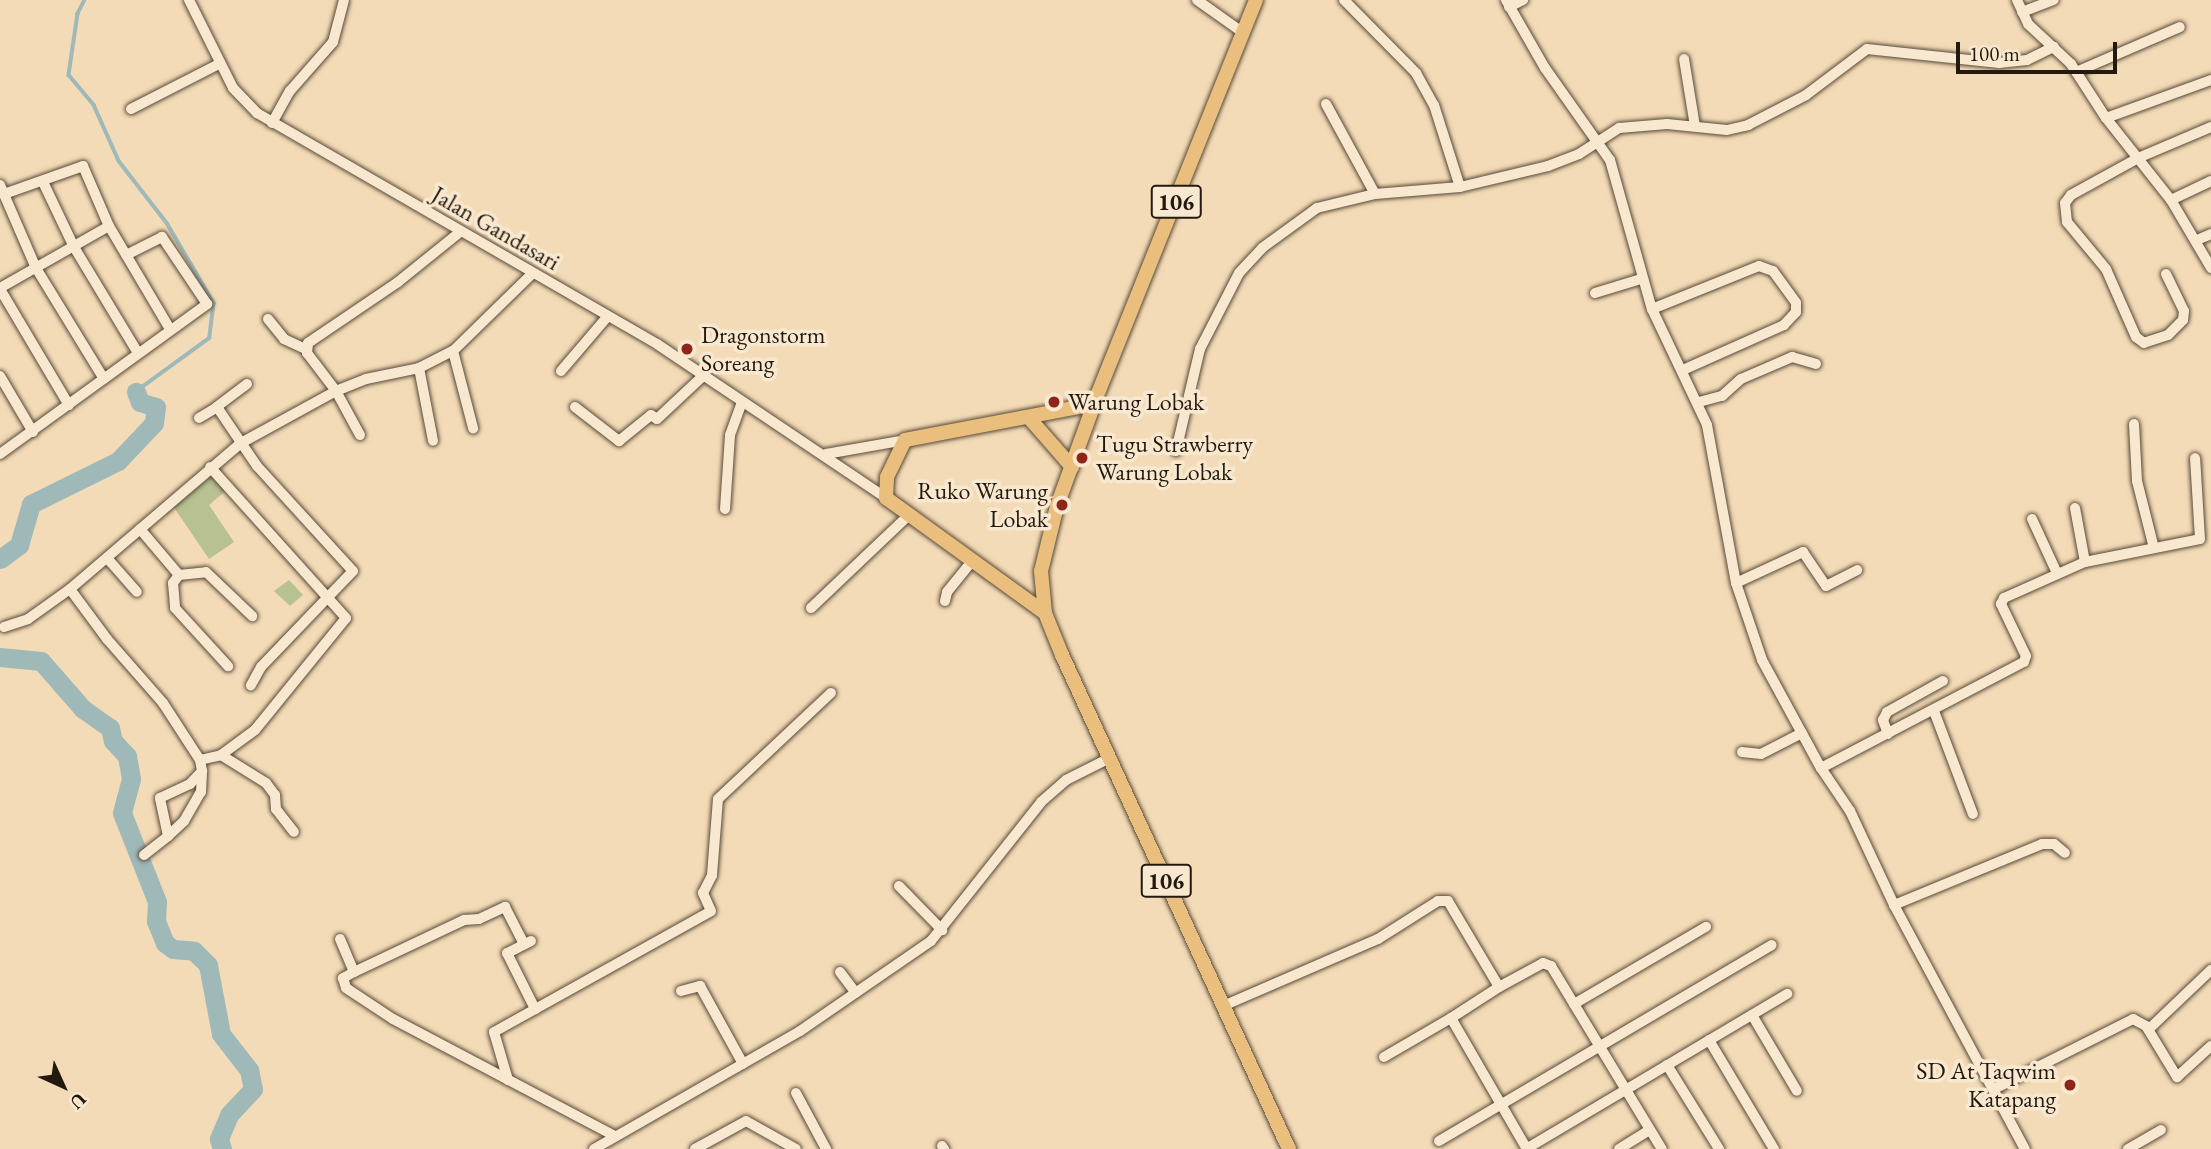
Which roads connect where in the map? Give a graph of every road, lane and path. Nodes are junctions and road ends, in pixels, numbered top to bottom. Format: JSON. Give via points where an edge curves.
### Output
{"nodes":[{"id":1,"x":188,"y":0,"type":"edge"},
{"id":2,"x":1198,"y":0,"type":"edge"},
{"id":3,"x":1256,"y":0,"type":"edge"},
{"id":4,"x":1344,"y":0,"type":"edge"},
{"id":5,"x":1523,"y":0,"type":"edge"},
{"id":6,"x":2017,"y":0,"type":"edge"},
{"id":7,"x":2054,"y":0,"type":"edge"},
{"id":8,"x":342,"y":3,"type":"edge"},
{"id":9,"x":1507,"y":4,"type":"edge"},
{"id":10,"x":2022,"y":12,"type":"junction"},
{"id":11,"x":2180,"y":27,"type":"dead end"},
{"id":12,"x":1242,"y":32,"type":"junction"},
{"id":13,"x":2054,"y":47,"type":"junction"},
{"id":14,"x":1684,"y":59,"type":"dead end"},
{"id":15,"x":219,"y":64,"type":"junction"},
{"id":16,"x":2076,"y":72,"type":"junction"},
{"id":17,"x":2211,"y":79,"type":"edge"},
{"id":18,"x":1326,"y":104,"type":"dead end"},
{"id":19,"x":131,"y":109,"type":"dead end"},
{"id":20,"x":2106,"y":118,"type":"junction"},
{"id":21,"x":1695,"y":120,"type":"junction"},
{"id":22,"x":272,"y":123,"type":"junction"},
{"id":23,"x":2211,"y":127,"type":"edge"},
{"id":24,"x":1595,"y":134,"type":"junction"},
{"id":25,"x":2138,"y":158,"type":"junction"},
{"id":26,"x":1458,"y":178,"type":"junction"},
{"id":27,"x":2211,"y":181,"type":"edge"},
{"id":28,"x":43,"y":182,"type":"junction"},
{"id":29,"x":1373,"y":188,"type":"junction"},
{"id":30,"x":2,"y":190,"type":"edge"},
{"id":31,"x":2171,"y":200,"type":"junction"},
{"id":32,"x":109,"y":226,"type":"junction"},
{"id":33,"x":460,"y":232,"type":"junction"},
{"id":34,"x":2211,"y":234,"type":"edge"},
{"id":35,"x":2197,"y":240,"type":"junction"},
{"id":36,"x":74,"y":247,"type":"junction"},
{"id":37,"x":126,"y":255,"type":"junction"},
{"id":38,"x":36,"y":268,"type":"junction"},
{"id":39,"x":2211,"y":268,"type":"edge"},
{"id":40,"x":532,"y":274,"type":"junction"},
{"id":41,"x":2165,"y":275,"type":"dead end"},
{"id":42,"x":1640,"y":279,"type":"junction"},
{"id":43,"x":0,"y":289,"type":"edge"},
{"id":44,"x":1595,"y":293,"type":"dead end"},
{"id":45,"x":1651,"y":309,"type":"junction"},
{"id":46,"x":608,"y":316,"type":"junction"},
{"id":47,"x":268,"y":318,"type":"dead end"},
{"id":48,"x":170,"y":329,"type":"junction"},
{"id":49,"x":305,"y":349,"type":"junction"},
{"id":50,"x":453,"y":351,"type":"junction"},
{"id":51,"x":138,"y":353,"type":"junction"},
{"id":52,"x":1816,"y":364,"type":"dead end"},
{"id":53,"x":419,"y":368,"type":"junction"},
{"id":54,"x":1683,"y":370,"type":"junction"},
{"id":55,"x":561,"y":371,"type":"dead end"},
{"id":56,"x":704,"y":375,"type":"junction"},
{"id":57,"x":0,"y":376,"type":"edge"},
{"id":58,"x":104,"y":379,"type":"junction"},
{"id":59,"x":247,"y":384,"type":"dead end"},
{"id":60,"x":335,"y":391,"type":"junction"},
{"id":61,"x":742,"y":402,"type":"junction"},
{"id":62,"x":1699,"y":402,"type":"junction"},
{"id":63,"x":1094,"y":404,"type":"junction"},
{"id":64,"x":69,"y":405,"type":"junction"},
{"id":65,"x":217,"y":407,"type":"junction"},
{"id":66,"x":575,"y":408,"type":"dead end"},
{"id":67,"x":199,"y":418,"type":"dead end"},
{"id":68,"x":1030,"y":419,"type":"junction"},
{"id":69,"x":2134,"y":424,"type":"dead end"},
{"id":70,"x":473,"y":428,"type":"dead end"},
{"id":71,"x":33,"y":432,"type":"junction"},
{"id":72,"x":360,"y":435,"type":"dead end"},
{"id":73,"x":905,"y":440,"type":"junction"},
{"id":74,"x":433,"y":441,"type":"dead end"},
{"id":75,"x":241,"y":443,"type":"junction"},
{"id":76,"x":1176,"y":451,"type":"dead end"},
{"id":77,"x":0,"y":454,"type":"edge"},
{"id":78,"x":826,"y":454,"type":"junction"},
{"id":79,"x":2195,"y":458,"type":"dead end"},
{"id":80,"x":209,"y":467,"type":"junction"},
{"id":81,"x":1072,"y":467,"type":"junction"},
{"id":82,"x":886,"y":498,"type":"junction"},
{"id":83,"x":2075,"y":508,"type":"dead end"},
{"id":84,"x":725,"y":509,"type":"dead end"},
{"id":85,"x":910,"y":514,"type":"junction"},
{"id":86,"x":2032,"y":519,"type":"dead end"},
{"id":87,"x":140,"y":529,"type":"junction"},
{"id":88,"x":2154,"y":548,"type":"junction"},
{"id":89,"x":107,"y":558,"type":"junction"},
{"id":90,"x":973,"y":560,"type":"junction"},
{"id":91,"x":2085,"y":562,"type":"junction"},
{"id":92,"x":1857,"y":570,"type":"dead end"},
{"id":93,"x":2056,"y":571,"type":"junction"},
{"id":94,"x":179,"y":575,"type":"junction"},
{"id":95,"x":1042,"y":583,"type":"junction"},
{"id":96,"x":1736,"y":583,"type":"junction"},
{"id":97,"x":70,"y":589,"type":"junction"},
{"id":98,"x":137,"y":592,"type":"dead end"},
{"id":99,"x":1019,"y":594,"type":"junction"},
{"id":100,"x":330,"y":600,"type":"junction"},
{"id":101,"x":945,"y":601,"type":"dead end"},
{"id":102,"x":811,"y":608,"type":"dead end"},
{"id":103,"x":1045,"y":613,"type":"junction"},
{"id":104,"x":251,"y":616,"type":"dead end"},
{"id":105,"x":28,"y":618,"type":"junction"},
{"id":106,"x":4,"y":627,"type":"dead end"},
{"id":107,"x":28,"y":631,"type":"dead end"},
{"id":108,"x":228,"y":666,"type":"dead end"},
{"id":109,"x":1943,"y":681,"type":"dead end"},
{"id":110,"x":251,"y":685,"type":"dead end"},
{"id":111,"x":831,"y":693,"type":"dead end"},
{"id":112,"x":1934,"y":711,"type":"junction"},
{"id":113,"x":1802,"y":733,"type":"junction"},
{"id":114,"x":1888,"y":734,"type":"junction"},
{"id":115,"x":1742,"y":752,"type":"dead end"},
{"id":116,"x":221,"y":755,"type":"junction"},
{"id":117,"x":1110,"y":758,"type":"junction"},
{"id":118,"x":201,"y":766,"type":"junction"},
{"id":119,"x":1821,"y":768,"type":"junction"},
{"id":120,"x":1973,"y":814,"type":"dead end"},
{"id":121,"x":294,"y":832,"type":"dead end"},
{"id":122,"x":168,"y":836,"type":"junction"},
{"id":123,"x":2065,"y":853,"type":"dead end"},
{"id":124,"x":144,"y":855,"type":"dead end"},
{"id":125,"x":899,"y":886,"type":"dead end"},
{"id":126,"x":1894,"y":905,"type":"junction"},
{"id":127,"x":1706,"y":927,"type":"dead end"},
{"id":128,"x":942,"y":930,"type":"junction"},
{"id":129,"x":340,"y":939,"type":"dead end"},
{"id":130,"x":1772,"y":945,"type":"dead end"},
{"id":131,"x":2211,"y":970,"type":"edge"},
{"id":132,"x":354,"y":972,"type":"junction"},
{"id":133,"x":840,"y":972,"type":"dead end"},
{"id":134,"x":1499,"y":987,"type":"junction"},
{"id":135,"x":681,"y":991,"type":"dead end"},
{"id":136,"x":856,"y":993,"type":"junction"},
{"id":137,"x":1787,"y":994,"type":"dead end"},
{"id":138,"x":1574,"y":1004,"type":"junction"},
{"id":139,"x":1223,"y":1006,"type":"junction"},
{"id":140,"x":535,"y":1009,"type":"junction"},
{"id":141,"x":1752,"y":1015,"type":"junction"},
{"id":142,"x":1451,"y":1018,"type":"junction"},
{"id":143,"x":2149,"y":1029,"type":"junction"},
{"id":144,"x":1709,"y":1040,"type":"junction"},
{"id":145,"x":2211,"y":1046,"type":"edge"},
{"id":146,"x":1600,"y":1047,"type":"junction"},
{"id":147,"x":1384,"y":1057,"type":"dead end"},
{"id":148,"x":743,"y":1064,"type":"junction"},
{"id":149,"x":1667,"y":1065,"type":"junction"},
{"id":150,"x":508,"y":1080,"type":"junction"},
{"id":151,"x":1626,"y":1089,"type":"junction"},
{"id":152,"x":1994,"y":1089,"type":"junction"},
{"id":153,"x":1797,"y":1091,"type":"dead end"},
{"id":154,"x":796,"y":1093,"type":"dead end"},
{"id":155,"x":1501,"y":1105,"type":"junction"},
{"id":156,"x":1650,"y":1130,"type":"junction"},
{"id":157,"x":2161,"y":1130,"type":"dead end"},
{"id":158,"x":615,"y":1136,"type":"junction"},
{"id":159,"x":1439,"y":1141,"type":"dead end"},
{"id":160,"x":594,"y":1149,"type":"edge"},
{"id":161,"x":695,"y":1149,"type":"edge"},
{"id":162,"x":796,"y":1149,"type":"edge"},
{"id":163,"x":826,"y":1149,"type":"edge"},
{"id":164,"x":1289,"y":1149,"type":"edge"},
{"id":165,"x":1527,"y":1149,"type":"edge"},
{"id":166,"x":1619,"y":1149,"type":"edge"},
{"id":167,"x":1662,"y":1149,"type":"edge"},
{"id":168,"x":1719,"y":1149,"type":"edge"},
{"id":169,"x":1774,"y":1149,"type":"edge"},
{"id":170,"x":2025,"y":1149,"type":"edge"},
{"id":171,"x":2128,"y":1149,"type":"edge"}],
"edges":[{"from":1,"to":15,"type":"street","name":"Jalan Gandasari"},
{"from":2,"to":12,"type":"street"},
{"from":3,"to":12,"type":"main road","number":"106"},
{"from":4,"to":26,"type":"street","via":[[1416,73],[1434,105]]},
{"from":5,"to":9,"type":"street"},
{"from":6,"to":10,"type":"street"},
{"from":7,"to":10,"type":"street"},
{"from":8,"to":22,"type":"street","via":[[333,42],[290,91]]},
{"from":9,"to":24,"type":"street"},
{"from":10,"to":13,"type":"street","via":[[2028,24]]},
{"from":11,"to":16,"type":"street"},
{"from":12,"to":63,"type":"main road","number":"106"},
{"from":13,"to":16,"type":"street"},
{"from":13,"to":21,"type":"street","via":[[2027,60],[1999,63],[1867,49],[1806,95],[1764,119],[1727,130]]},
{"from":14,"to":21,"type":"street"},
{"from":15,"to":19,"type":"street"},
{"from":15,"to":22,"type":"street","name":"Jalan Gandasari","via":[[239,97]]},
{"from":16,"to":20,"type":"street"},
{"from":17,"to":20,"type":"street"},
{"from":18,"to":29,"type":"street"},
{"from":20,"to":25,"type":"street"},
{"from":21,"to":24,"type":"street"},
{"from":22,"to":33,"type":"street","name":"Jalan Gandasari"},
{"from":23,"to":25,"type":"street"},
{"from":24,"to":26,"type":"street","via":[[1564,161]]},
{"from":24,"to":42,"type":"street","via":[[1620,186]]},
{"from":25,"to":31,"type":"street"},
{"from":25,"to":41,"type":"street","via":[[2070,195],[2063,213],[2106,269],[2136,337],[2144,343],[2168,335],[2183,320],[2184,312]]},
{"from":26,"to":29,"type":"street"},
{"from":27,"to":31,"type":"street"},
{"from":28,"to":30,"type":"street"},
{"from":28,"to":32,"type":"street","via":[[83,166]]},
{"from":28,"to":36,"type":"street"},
{"from":29,"to":76,"type":"street","via":[[1308,213],[1249,260],[1200,349]]},
{"from":30,"to":38,"type":"street"},
{"from":31,"to":35,"type":"street"},
{"from":32,"to":36,"type":"street"},
{"from":32,"to":37,"type":"street"},
{"from":33,"to":40,"type":"street","name":"Jalan Gandasari"},
{"from":33,"to":49,"type":"street","via":[[398,282],[316,334]]},
{"from":34,"to":35,"type":"street"},
{"from":35,"to":39,"type":"street"},
{"from":36,"to":38,"type":"street"},
{"from":36,"to":51,"type":"street"},
{"from":37,"to":48,"type":"street"},
{"from":37,"to":48,"type":"street","via":[[162,237],[207,302]]},
{"from":38,"to":43,"type":"street"},
{"from":38,"to":58,"type":"street"},
{"from":40,"to":46,"type":"street","name":"Jalan Gandasari"},
{"from":40,"to":50,"type":"street"},
{"from":42,"to":44,"type":"street"},
{"from":42,"to":45,"type":"street"},
{"from":43,"to":64,"type":"street"},
{"from":45,"to":54,"type":"street"},
{"from":45,"to":54,"type":"street","via":[[1759,266],[1773,271],[1796,303],[1796,312],[1784,325]]},
{"from":46,"to":55,"type":"street"},
{"from":46,"to":56,"type":"street","name":"Jalan Gandasari"},
{"from":47,"to":49,"type":"street","via":[[284,340]]},
{"from":48,"to":51,"type":"street"},
{"from":49,"to":60,"type":"street"},
{"from":50,"to":53,"type":"street"},
{"from":50,"to":70,"type":"street"},
{"from":51,"to":58,"type":"street"},
{"from":52,"to":62,"type":"street","via":[[1792,358],[1741,379],[1722,396]]},
{"from":53,"to":60,"type":"street"},
{"from":53,"to":74,"type":"street"},
{"from":54,"to":62,"type":"street"},
{"from":56,"to":61,"type":"street","name":"Jalan Gandasari"},
{"from":56,"to":66,"type":"street","via":[[657,419],[651,415],[619,442]]},
{"from":57,"to":71,"type":"street"},
{"from":58,"to":64,"type":"street"},
{"from":59,"to":65,"type":"street"},
{"from":60,"to":72,"type":"street"},
{"from":60,"to":75,"type":"street"},
{"from":61,"to":78,"type":"street","name":"Jalan Gandasari"},
{"from":61,"to":84,"type":"street","via":[[730,435]]},
{"from":62,"to":96,"type":"street","via":[[1712,445],[1720,512]]},
{"from":63,"to":68,"type":"main road"},
{"from":63,"to":81,"type":"main road","number":"106"},
{"from":64,"to":71,"type":"street"},
{"from":65,"to":67,"type":"street"},
{"from":65,"to":75,"type":"street"},
{"from":68,"to":73,"type":"main road"},
{"from":68,"to":81,"type":"main road"},
{"from":69,"to":88,"type":"street","via":[[2137,481]]},
{"from":71,"to":77,"type":"street"},
{"from":73,"to":78,"type":"street"},
{"from":73,"to":82,"type":"main road","via":[[888,472]]},
{"from":75,"to":80,"type":"street"},
{"from":75,"to":100,"type":"street","via":[[352,569]]},
{"from":78,"to":82,"type":"street","name":"Jalan Gandasari"},
{"from":79,"to":88,"type":"street","via":[[2201,538]]},
{"from":80,"to":87,"type":"street"},
{"from":80,"to":100,"type":"street"},
{"from":81,"to":95,"type":"main road","number":"106","via":[[1045,543]]},
{"from":82,"to":85,"type":"main road"},
{"from":83,"to":91,"type":"street"},
{"from":85,"to":90,"type":"main road"},
{"from":85,"to":102,"type":"street"},
{"from":86,"to":93,"type":"street"},
{"from":87,"to":89,"type":"street"},
{"from":87,"to":94,"type":"street"},
{"from":88,"to":91,"type":"street"},
{"from":89,"to":97,"type":"street"},
{"from":89,"to":98,"type":"street"},
{"from":90,"to":99,"type":"main road"},
{"from":90,"to":101,"type":"street"},
{"from":91,"to":93,"type":"street"},
{"from":92,"to":96,"type":"street","via":[[1826,586],[1803,552]]},
{"from":93,"to":112,"type":"street","via":[[2001,600],[2026,656],[2024,662]]},
{"from":94,"to":104,"type":"street","via":[[206,572]]},
{"from":94,"to":108,"type":"street","via":[[173,583],[176,608]]},
{"from":95,"to":99,"type":"main road"},
{"from":95,"to":103,"type":"main road","number":"106"},
{"from":96,"to":113,"type":"street","via":[[1762,660]]},
{"from":97,"to":105,"type":"street"},
{"from":97,"to":118,"type":"street","via":[[163,703]]},
{"from":99,"to":103,"type":"main road"},
{"from":100,"to":110,"type":"street","via":[[261,667]]},
{"from":100,"to":116,"type":"street","via":[[346,618],[255,730]]},
{"from":103,"to":117,"type":"main road","number":"106"},
{"from":105,"to":106,"type":"street"},
{"from":105,"to":107,"type":"street"},
{"from":109,"to":114,"type":"street","via":[[1887,712],[1883,720]]},
{"from":111,"to":140,"type":"street","via":[[718,799],[712,875],[704,892],[711,911]]},
{"from":112,"to":114,"type":"street"},
{"from":112,"to":120,"type":"street"},
{"from":113,"to":115,"type":"street","via":[[1761,754]]},
{"from":113,"to":119,"type":"street"},
{"from":114,"to":119,"type":"street"},
{"from":116,"to":118,"type":"street"},
{"from":116,"to":121,"type":"street","via":[[272,790],[274,805]]},
{"from":117,"to":128,"type":"street","via":[[1066,780],[1041,802]]},
{"from":117,"to":139,"type":"main road","number":"106"},
{"from":118,"to":122,"type":"street","via":[[201,792],[184,821]]},
{"from":118,"to":122,"type":"street","via":[[187,786],[160,798]]},
{"from":119,"to":126,"type":"street","via":[[1850,811]]},
{"from":122,"to":124,"type":"street"},
{"from":123,"to":126,"type":"street","via":[[2054,844],[2042,844]]},
{"from":125,"to":128,"type":"street"},
{"from":126,"to":152,"type":"street"},
{"from":127,"to":138,"type":"street"},
{"from":128,"to":136,"type":"street"},
{"from":129,"to":132,"type":"street"},
{"from":130,"to":146,"type":"street"},
{"from":131,"to":143,"type":"street"},
{"from":132,"to":140,"type":"street","via":[[464,920],[479,919],[505,907],[527,942],[507,953]]},
{"from":132,"to":150,"type":"street","via":[[343,978],[349,991]]},
{"from":133,"to":136,"type":"street"},
{"from":134,"to":138,"type":"street","via":[[1547,963]]},
{"from":134,"to":139,"type":"street","via":[[1444,899],[1378,939]]},
{"from":134,"to":142,"type":"street"},
{"from":135,"to":148,"type":"street","via":[[700,986]]},
{"from":136,"to":148,"type":"street"},
{"from":137,"to":141,"type":"street"},
{"from":138,"to":146,"type":"street"},
{"from":139,"to":164,"type":"main road","number":"106"},
{"from":140,"to":150,"type":"street","via":[[492,1034]]},
{"from":141,"to":144,"type":"street"},
{"from":141,"to":153,"type":"street"},
{"from":142,"to":147,"type":"street"},
{"from":142,"to":155,"type":"street"},
{"from":143,"to":145,"type":"street","via":[[2178,1077]]},
{"from":143,"to":152,"type":"street","via":[[2133,1020]]},
{"from":144,"to":149,"type":"street"},
{"from":144,"to":169,"type":"street"},
{"from":146,"to":151,"type":"street"},
{"from":146,"to":155,"type":"street"},
{"from":148,"to":158,"type":"street"},
{"from":149,"to":151,"type":"street"},
{"from":149,"to":168,"type":"street"},
{"from":150,"to":158,"type":"street"},
{"from":151,"to":156,"type":"street"},
{"from":151,"to":165,"type":"street"},
{"from":152,"to":170,"type":"street"},
{"from":154,"to":163,"type":"street"},
{"from":155,"to":159,"type":"street"},
{"from":155,"to":165,"type":"street"},
{"from":156,"to":166,"type":"street"},
{"from":156,"to":167,"type":"street"},
{"from":157,"to":171,"type":"street"},
{"from":158,"to":160,"type":"street"},
{"from":161,"to":162,"type":"street","via":[[746,1121]]}]}
